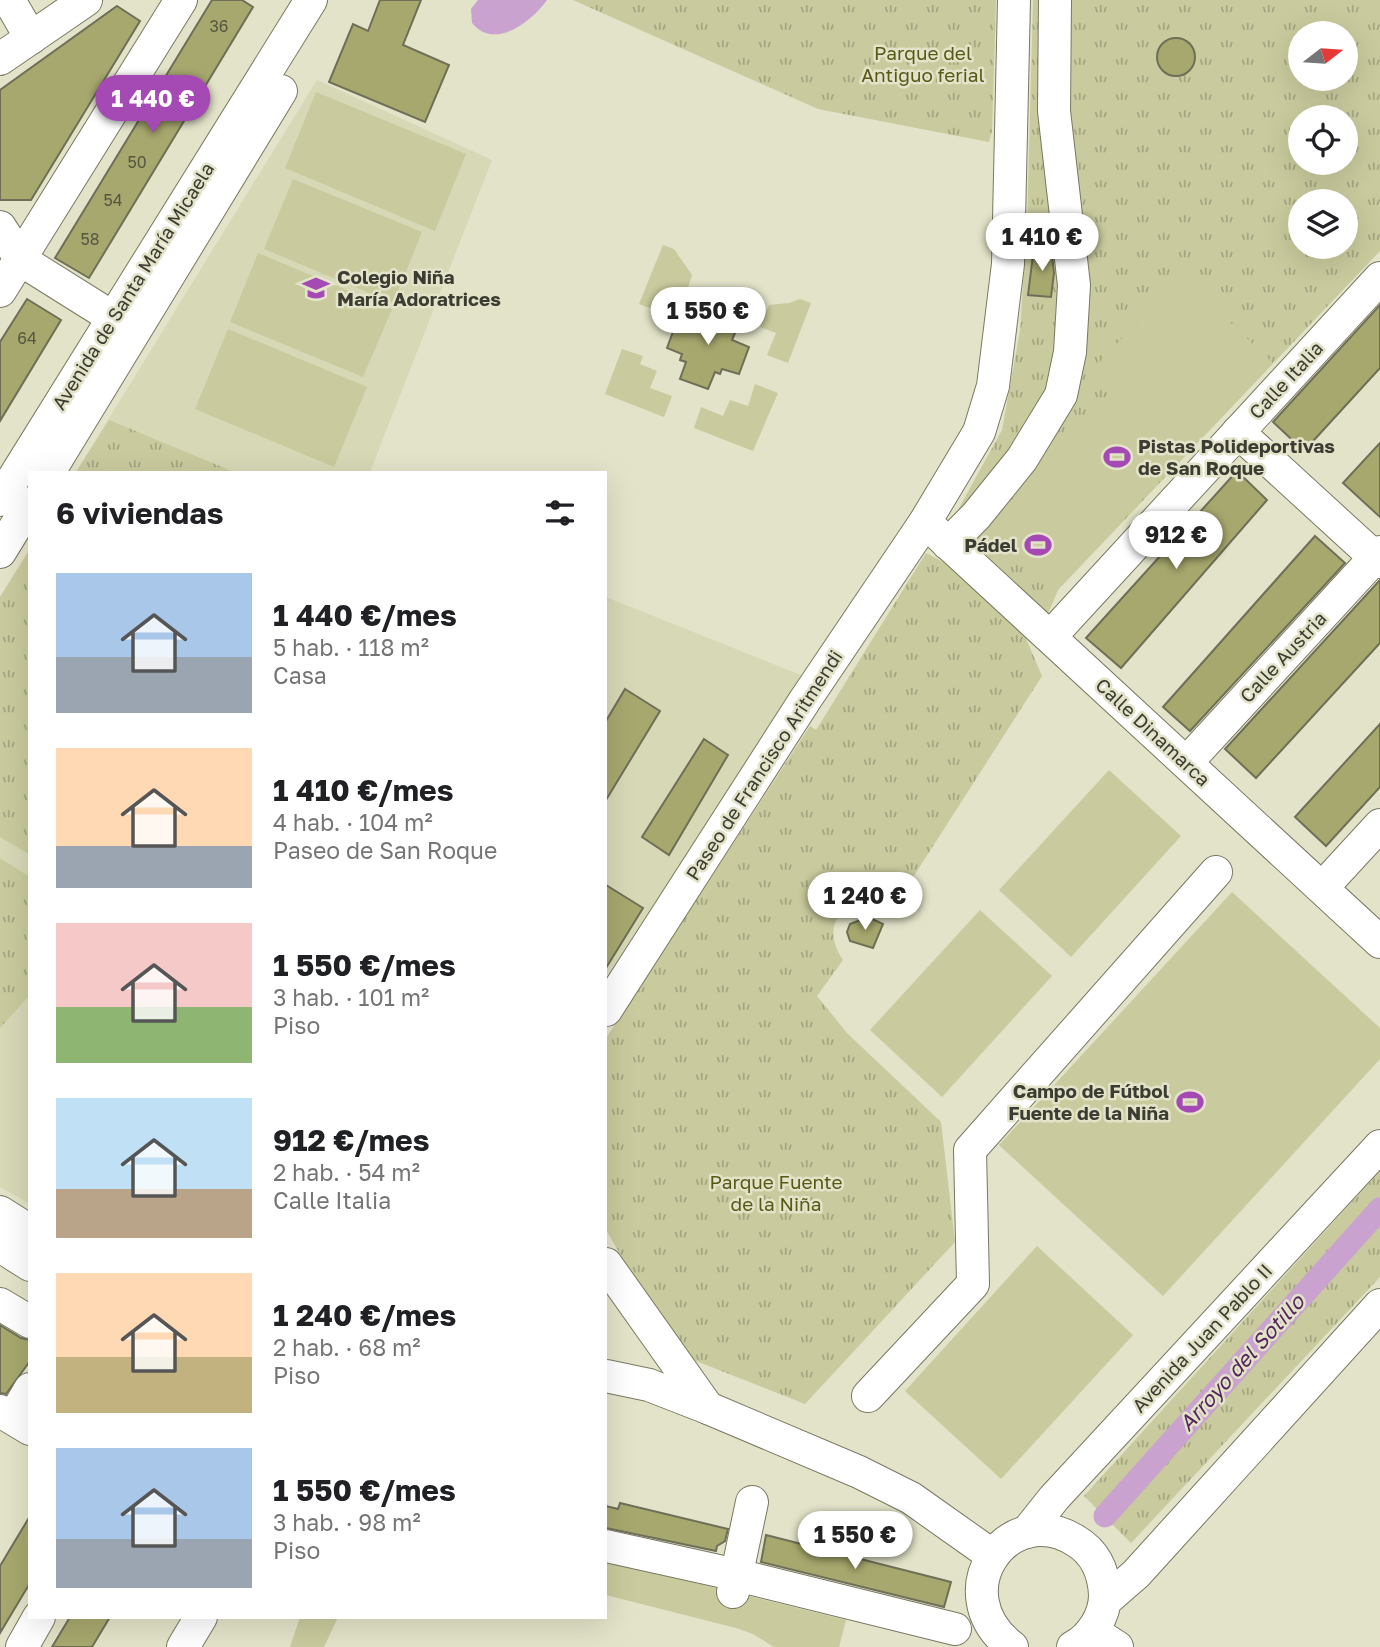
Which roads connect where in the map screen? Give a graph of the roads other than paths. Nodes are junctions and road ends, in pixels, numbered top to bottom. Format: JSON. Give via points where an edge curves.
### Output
{"nodes":[{"id":1,"x":9,"y":0,"type":"edge"},
{"id":2,"x":86,"y":0,"type":"edge"},
{"id":3,"x":181,"y":0,"type":"edge"},
{"id":4,"x":311,"y":0,"type":"edge"},
{"id":5,"x":333,"y":0,"type":"edge"},
{"id":6,"x":1014,"y":0,"type":"edge"},
{"id":7,"x":1055,"y":0,"type":"edge"},
{"id":8,"x":31,"y":38,"type":"junction"},
{"id":9,"x":0,"y":59,"type":"edge"},
{"id":10,"x":0,"y":227,"type":"edge"},
{"id":11,"x":21,"y":260,"type":"junction"},
{"id":12,"x":1380,"y":278,"type":"edge"},
{"id":13,"x":0,"y":291,"type":"edge"},
{"id":14,"x":124,"y":325,"type":"junction"},
{"id":15,"x":1238,"y":432,"type":"junction"},
{"id":16,"x":49,"y":471,"type":"edge"},
{"id":17,"x":0,"y":500,"type":"edge"},
{"id":18,"x":28,"y":506,"type":"edge"},
{"id":19,"x":925,"y":522,"type":"junction"},
{"id":20,"x":948,"y":544,"type":"junction"},
{"id":21,"x":0,"y":552,"type":"edge"},
{"id":22,"x":1378,"y":557,"type":"edge"},
{"id":23,"x":1050,"y":637,"type":"junction"},
{"id":24,"x":1186,"y":762,"type":"junction"},
{"id":25,"x":1380,"y":825,"type":"edge"},
{"id":26,"x":1216,"y":872,"type":"dead end"},
{"id":27,"x":1322,"y":888,"type":"junction"},
{"id":28,"x":1380,"y":942,"type":"edge"},
{"id":29,"x":607,"y":1008,"type":"edge"},
{"id":30,"x":1380,"y":1146,"type":"edge"},
{"id":31,"x":0,"y":1212,"type":"edge"},
{"id":32,"x":28,"y":1230,"type":"edge"},
{"id":33,"x":0,"y":1246,"type":"edge"},
{"id":34,"x":28,"y":1264,"type":"edge"},
{"id":35,"x":607,"y":1265,"type":"edge"},
{"id":36,"x":0,"y":1304,"type":"edge"},
{"id":37,"x":1380,"y":1305,"type":"edge"},
{"id":38,"x":28,"y":1321,"type":"edge"},
{"id":39,"x":607,"y":1376,"type":"edge"},
{"id":40,"x":28,"y":1394,"type":"edge"},
{"id":41,"x":868,"y":1396,"type":"dead end"},
{"id":42,"x":708,"y":1408,"type":"junction"},
{"id":43,"x":14,"y":1419,"type":"edge"},
{"id":44,"x":752,"y":1502,"type":"dead end"},
{"id":45,"x":1027,"y":1532,"type":"junction"},
{"id":46,"x":607,"y":1546,"type":"edge"},
{"id":47,"x":993,"y":1556,"type":"junction"},
{"id":48,"x":735,"y":1583,"type":"junction"},
{"id":49,"x":1105,"y":1601,"type":"junction"},
{"id":50,"x":39,"y":1619,"type":"edge"},
{"id":51,"x":200,"y":1619,"type":"edge"},
{"id":52,"x":955,"y":1629,"type":"dead end"},
{"id":53,"x":1094,"y":1642,"type":"edge"},
{"id":54,"x":22,"y":1647,"type":"edge"},
{"id":55,"x":183,"y":1647,"type":"edge"},
{"id":56,"x":1012,"y":1647,"type":"edge"}],
"edges":[{"from":1,"to":8,"type":"street"},
{"from":2,"to":8,"type":"street"},
{"from":3,"to":11,"type":"street"},
{"from":4,"to":14,"type":"street","name":"Avenida de Santa María Micaela"},
{"from":5,"to":14,"type":"street","name":"Avenida de Santa María Micaela"},
{"from":6,"to":19,"type":"street","name":"Paseo de Francisco Aritmendi","via":[[1008,264],[993,386],[979,432]]},
{"from":7,"to":20,"type":"street","via":[[1054,111],[1074,285],[1070,352],[1060,395],[1022,459]]},
{"from":8,"to":9,"type":"street"},
{"from":10,"to":11,"type":"street"},
{"from":11,"to":13,"type":"street"},
{"from":11,"to":14,"type":"street"},
{"from":12,"to":15,"type":"street","name":"Calle Italia"},
{"from":14,"to":16,"type":"street","name":"Avenida de Santa María Micaela"},
{"from":14,"to":17,"type":"street","name":"Avenida de Santa María Micaela"},
{"from":15,"to":22,"type":"street"},
{"from":15,"to":23,"type":"street","name":"Calle Italia"},
{"from":18,"to":21,"type":"street"},
{"from":19,"to":20,"type":"street","name":"Calle Dinamarca"},
{"from":19,"to":29,"type":"street","name":"Paseo de Francisco Aritmendi"},
{"from":20,"to":23,"type":"street","name":"Calle Dinamarca"},
{"from":22,"to":24,"type":"street","name":"Calle Austria"},
{"from":23,"to":24,"type":"street","name":"Calle Dinamarca"},
{"from":24,"to":27,"type":"street","name":"Calle Dinamarca"},
{"from":25,"to":27,"type":"street"},
{"from":26,"to":41,"type":"street","via":[[970,1150],[973,1284]]},
{"from":27,"to":28,"type":"street","name":"Calle Dinamarca"},
{"from":30,"to":45,"type":"street","name":"Avenida Juan Pablo II"},
{"from":31,"to":32,"type":"street"},
{"from":33,"to":34,"type":"street"},
{"from":35,"to":42,"type":"street"},
{"from":36,"to":38,"type":"street"},
{"from":37,"to":49,"type":"street","via":[[1136,1574]]},
{"from":39,"to":42,"type":"street","via":[[649,1385]]},
{"from":40,"to":43,"type":"street"},
{"from":42,"to":47,"type":"street","via":[[911,1498]]},
{"from":44,"to":48,"type":"street"},
{"from":45,"to":47,"type":"street","name":"Avenida Juan Pablo II","via":[[1007,1541]]},
{"from":45,"to":49,"type":"street","via":[[1047,1530],[1084,1546],[1097,1561]]},
{"from":46,"to":48,"type":"street"},
{"from":47,"to":56,"type":"street","via":[[984,1571],[982,1606],[988,1622]]},
{"from":48,"to":52,"type":"street"},
{"from":49,"to":53,"type":"street"},
{"from":50,"to":54,"type":"street"},
{"from":51,"to":55,"type":"street"}]}
